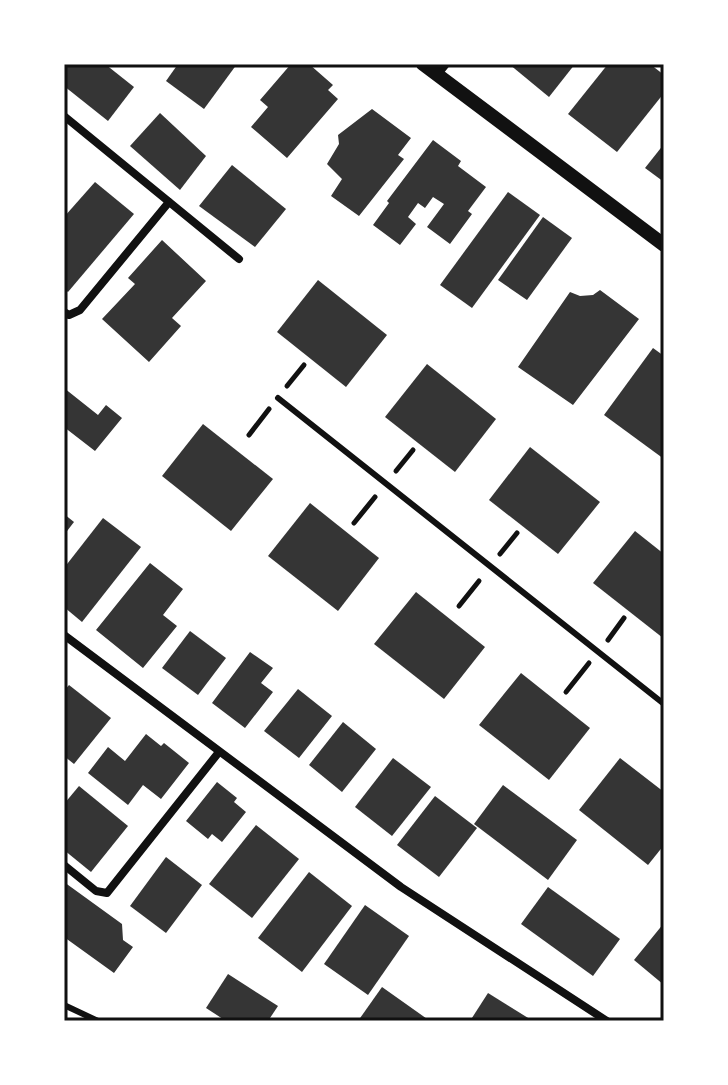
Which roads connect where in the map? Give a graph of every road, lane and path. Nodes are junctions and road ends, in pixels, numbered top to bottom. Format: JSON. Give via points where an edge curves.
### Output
{"nodes":[{"id":1,"x":423,"y":64,"type":"edge"},
{"id":2,"x":441,"y":69,"type":"edge"},
{"id":3,"x":64,"y":116,"type":"edge"},
{"id":4,"x":169,"y":202,"type":"junction"},
{"id":5,"x":664,"y":245,"type":"edge"},
{"id":6,"x":239,"y":259,"type":"dead end"},
{"id":7,"x":64,"y":312,"type":"edge"},
{"id":8,"x":278,"y":398,"type":"dead end"},
{"id":9,"x":64,"y":635,"type":"edge"},
{"id":10,"x":664,"y":704,"type":"edge"},
{"id":11,"x":219,"y":752,"type":"junction"},
{"id":12,"x":64,"y":865,"type":"edge"},
{"id":13,"x":64,"y":1005,"type":"edge"},
{"id":14,"x":98,"y":1021,"type":"edge"},
{"id":15,"x":607,"y":1021,"type":"edge"}],
"edges":[{"from":1,"to":2,"type":"street"},
{"from":2,"to":5,"type":"street"},
{"from":3,"to":4,"type":"street"},
{"from":4,"to":6,"type":"street"},
{"from":4,"to":7,"type":"street","via":[[80,310]]},
{"from":8,"to":10,"type":"lane"},
{"from":9,"to":11,"type":"street"},
{"from":11,"to":12,"type":"street","via":[[107,893],[96,891]]},
{"from":11,"to":15,"type":"street","via":[[401,887]]},
{"from":13,"to":14,"type":"lane"}]}
